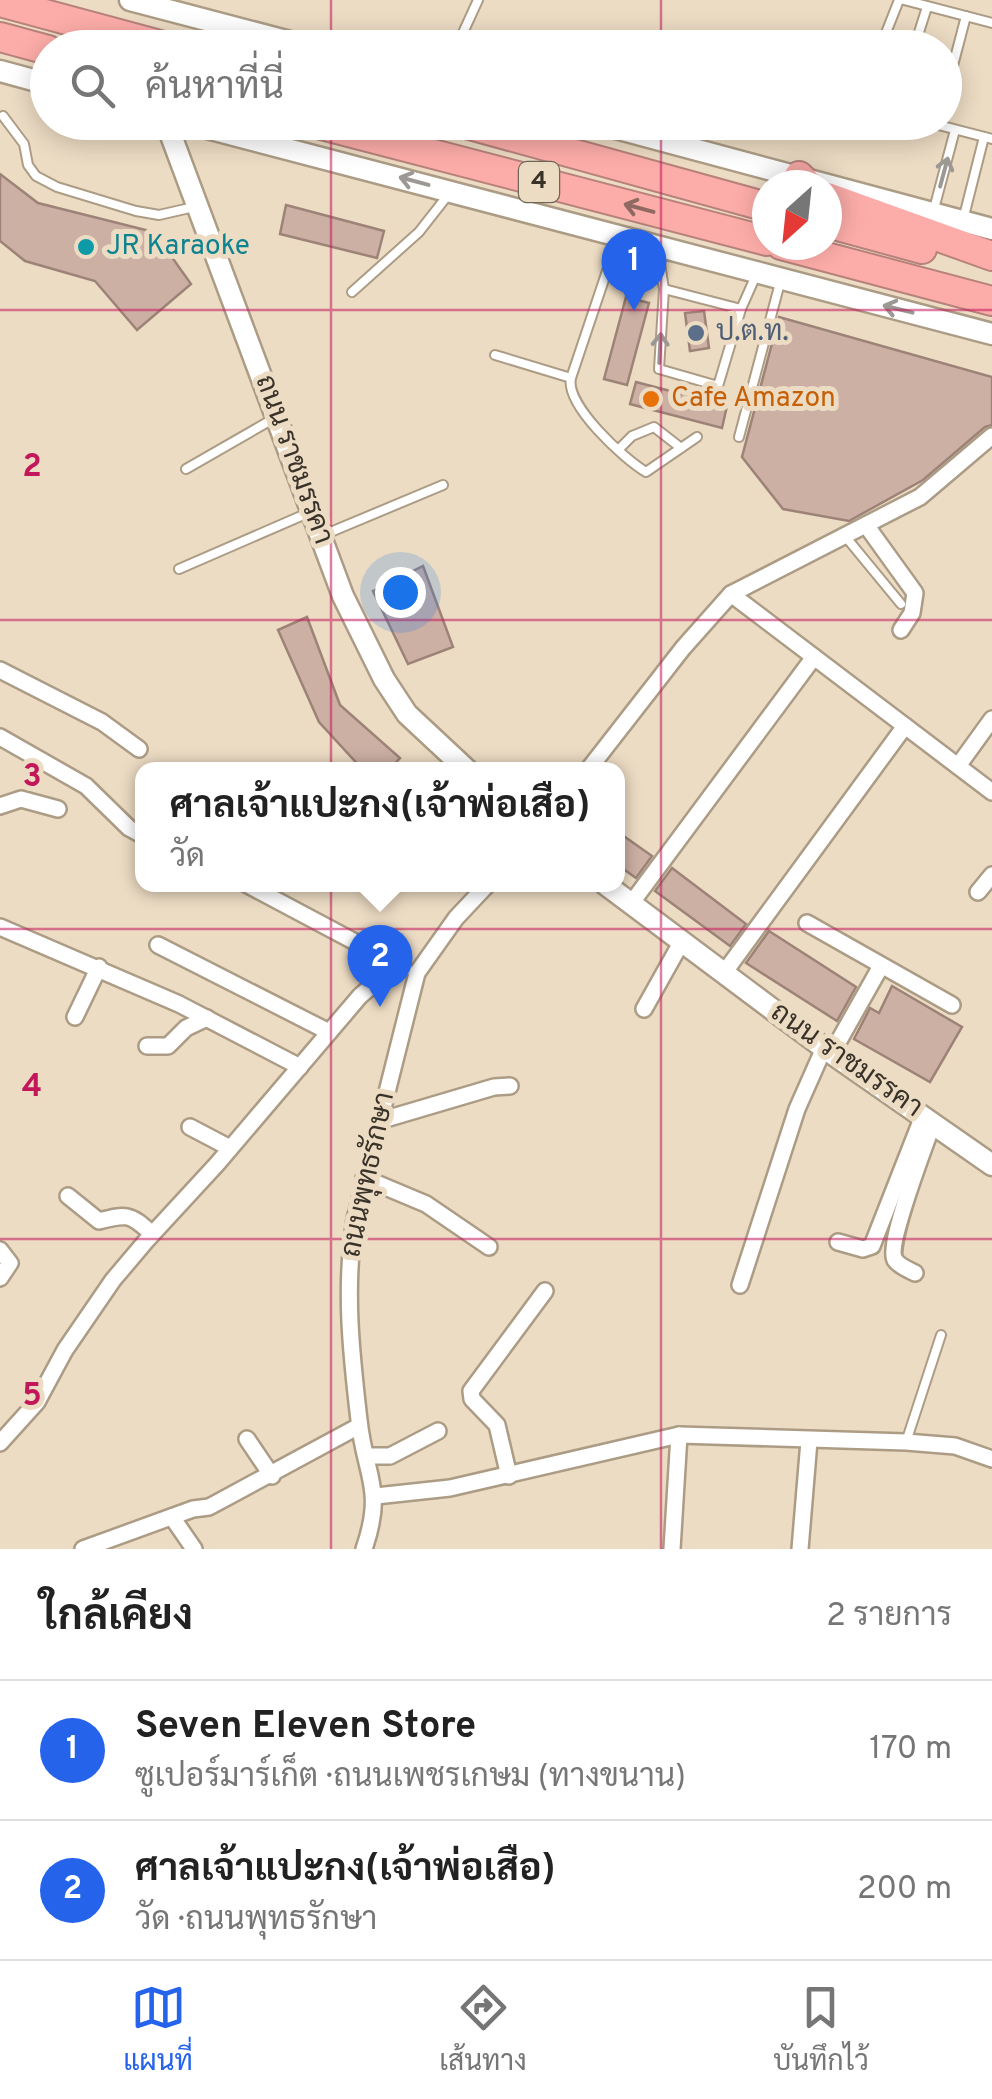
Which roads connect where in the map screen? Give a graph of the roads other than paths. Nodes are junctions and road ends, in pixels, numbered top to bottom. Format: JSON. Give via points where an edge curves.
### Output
{"nodes":[{"id":1,"x":130,"y":0,"type":"edge"},
{"id":2,"x":478,"y":0,"type":"edge"},
{"id":3,"x":902,"y":0,"type":"edge"},
{"id":4,"x":954,"y":0,"type":"edge"},
{"id":5,"x":0,"y":2,"type":"edge"},
{"id":6,"x":168,"y":5,"type":"edge"},
{"id":7,"x":926,"y":7,"type":"junction"},
{"id":8,"x":950,"y":13,"type":"junction"},
{"id":9,"x":966,"y":16,"type":"junction"},
{"id":10,"x":992,"y":22,"type":"edge"},
{"id":11,"x":104,"y":30,"type":"edge"},
{"id":12,"x":253,"y":30,"type":"edge"},
{"id":13,"x":464,"y":30,"type":"edge"},
{"id":14,"x":888,"y":30,"type":"edge"},
{"id":15,"x":919,"y":30,"type":"edge"},
{"id":16,"x":962,"y":31,"type":"edge"},
{"id":17,"x":0,"y":37,"type":"edge"},
{"id":18,"x":30,"y":45,"type":"edge"},
{"id":19,"x":0,"y":71,"type":"edge"},
{"id":20,"x":30,"y":79,"type":"edge"},
{"id":21,"x":3,"y":116,"type":"dead end"},
{"id":22,"x":962,"y":132,"type":"edge"},
{"id":23,"x":988,"y":138,"type":"edge"},
{"id":24,"x":173,"y":140,"type":"edge"},
{"id":25,"x":253,"y":140,"type":"edge"},
{"id":26,"x":379,"y":140,"type":"edge"},
{"id":27,"x":524,"y":140,"type":"edge"},
{"id":28,"x":659,"y":140,"type":"edge"},
{"id":29,"x":952,"y":140,"type":"edge"},
{"id":30,"x":768,"y":170,"type":"edge"},
{"id":31,"x":842,"y":190,"type":"edge"},
{"id":32,"x":450,"y":191,"type":"junction"},
{"id":33,"x":842,"y":202,"type":"edge"},
{"id":34,"x":752,"y":203,"type":"edge"},
{"id":35,"x":198,"y":206,"type":"junction"},
{"id":36,"x":933,"y":214,"type":"junction"},
{"id":37,"x":963,"y":222,"type":"junction"},
{"id":38,"x":842,"y":227,"type":"edge"},
{"id":39,"x":992,"y":230,"type":"edge"},
{"id":40,"x":618,"y":238,"type":"junction"},
{"id":41,"x":752,"y":238,"type":"edge"},
{"id":42,"x":658,"y":247,"type":"junction"},
{"id":43,"x":992,"y":256,"type":"edge"},
{"id":44,"x":837,"y":260,"type":"edge"},
{"id":45,"x":992,"y":268,"type":"edge"},
{"id":46,"x":758,"y":273,"type":"junction"},
{"id":47,"x":781,"y":279,"type":"junction"},
{"id":48,"x":664,"y":289,"type":"junction"},
{"id":49,"x":352,"y":292,"type":"dead end"},
{"id":50,"x":992,"y":302,"type":"edge"},
{"id":51,"x":740,"y":309,"type":"junction"},
{"id":52,"x":992,"y":334,"type":"edge"},
{"id":53,"x":495,"y":356,"type":"dead end"},
{"id":54,"x":572,"y":378,"type":"junction"},
{"id":55,"x":277,"y":417,"type":"junction"},
{"id":56,"x":696,"y":436,"type":"dead end"},
{"id":57,"x":992,"y":436,"type":"edge"},
{"id":58,"x":739,"y":437,"type":"dead end"},
{"id":59,"x":682,"y":448,"type":"junction"},
{"id":60,"x":618,"y":450,"type":"junction"},
{"id":61,"x":186,"y":469,"type":"dead end"},
{"id":62,"x":443,"y":485,"type":"dead end"},
{"id":63,"x":312,"y":511,"type":"junction"},
{"id":64,"x":866,"y":526,"type":"junction"},
{"id":65,"x":321,"y":536,"type":"junction"},
{"id":66,"x":844,"y":536,"type":"junction"},
{"id":67,"x":179,"y":568,"type":"dead end"},
{"id":68,"x":731,"y":594,"type":"junction"},
{"id":69,"x":900,"y":604,"type":"dead end"},
{"id":70,"x":901,"y":630,"type":"dead end"},
{"id":71,"x":814,"y":657,"type":"junction"},
{"id":72,"x":0,"y":670,"type":"edge"},
{"id":73,"x":992,"y":719,"type":"edge"},
{"id":74,"x":905,"y":726,"type":"junction"},
{"id":75,"x":0,"y":737,"type":"edge"},
{"id":76,"x":139,"y":749,"type":"dead end"},
{"id":77,"x":458,"y":762,"type":"edge"},
{"id":78,"x":594,"y":762,"type":"edge"},
{"id":79,"x":958,"y":766,"type":"junction"},
{"id":80,"x":992,"y":792,"type":"edge"},
{"id":81,"x":0,"y":806,"type":"edge"},
{"id":82,"x":58,"y":810,"type":"dead end"},
{"id":83,"x":135,"y":832,"type":"edge"},
{"id":84,"x":992,"y":875,"type":"edge"},
{"id":85,"x":261,"y":892,"type":"edge"},
{"id":86,"x":480,"y":892,"type":"edge"},
{"id":87,"x":615,"y":892,"type":"edge"},
{"id":88,"x":978,"y":892,"type":"dead end"},
{"id":89,"x":630,"y":905,"type":"junction"},
{"id":90,"x":806,"y":923,"type":"dead end"},
{"id":91,"x":0,"y":927,"type":"edge"},
{"id":92,"x":681,"y":943,"type":"junction"},
{"id":93,"x":158,"y":945,"type":"dead end"},
{"id":94,"x":396,"y":965,"type":"junction"},
{"id":95,"x":882,"y":966,"type":"junction"},
{"id":96,"x":99,"y":967,"type":"junction"},
{"id":97,"x":418,"y":973,"type":"junction"},
{"id":98,"x":724,"y":974,"type":"junction"},
{"id":99,"x":952,"y":1006,"type":"dead end"},
{"id":100,"x":644,"y":1009,"type":"dead end"},
{"id":101,"x":74,"y":1016,"type":"dead end"},
{"id":102,"x":207,"y":1018,"type":"junction"},
{"id":103,"x":329,"y":1032,"type":"junction"},
{"id":104,"x":147,"y":1046,"type":"dead end"},
{"id":105,"x":828,"y":1050,"type":"junction"},
{"id":106,"x":300,"y":1066,"type":"junction"},
{"id":107,"x":510,"y":1086,"type":"dead end"},
{"id":108,"x":928,"y":1120,"type":"junction"},
{"id":109,"x":379,"y":1121,"type":"junction"},
{"id":110,"x":190,"y":1127,"type":"dead end"},
{"id":111,"x":230,"y":1148,"type":"junction"},
{"id":112,"x":992,"y":1165,"type":"edge"},
{"id":113,"x":364,"y":1178,"type":"junction"},
{"id":114,"x":68,"y":1196,"type":"dead end"},
{"id":115,"x":152,"y":1234,"type":"junction"},
{"id":116,"x":838,"y":1242,"type":"dead end"},
{"id":117,"x":489,"y":1247,"type":"dead end"},
{"id":118,"x":0,"y":1250,"type":"edge"},
{"id":119,"x":915,"y":1273,"type":"dead end"},
{"id":120,"x":0,"y":1278,"type":"edge"},
{"id":121,"x":740,"y":1285,"type":"dead end"},
{"id":122,"x":545,"y":1291,"type":"dead end"},
{"id":123,"x":942,"y":1335,"type":"dead end"},
{"id":124,"x":359,"y":1426,"type":"junction"},
{"id":125,"x":438,"y":1431,"type":"dead end"},
{"id":126,"x":679,"y":1435,"type":"junction"},
{"id":127,"x":247,"y":1440,"type":"dead end"},
{"id":128,"x":809,"y":1441,"type":"junction"},
{"id":129,"x":906,"y":1442,"type":"junction"},
{"id":130,"x":0,"y":1443,"type":"edge"},
{"id":131,"x":367,"y":1456,"type":"junction"},
{"id":132,"x":992,"y":1459,"type":"edge"},
{"id":133,"x":272,"y":1476,"type":"junction"},
{"id":134,"x":509,"y":1476,"type":"junction"},
{"id":135,"x":376,"y":1496,"type":"junction"},
{"id":136,"x":172,"y":1516,"type":"junction"},
{"id":137,"x":124,"y":1543,"type":"edge"},
{"id":138,"x":83,"y":1549,"type":"edge"},
{"id":139,"x":194,"y":1549,"type":"edge"},
{"id":140,"x":364,"y":1549,"type":"edge"},
{"id":141,"x":672,"y":1549,"type":"edge"},
{"id":142,"x":800,"y":1549,"type":"edge"}],
"edges":[{"from":1,"to":6,"type":"main road"},
{"from":2,"to":13,"type":"lane"},
{"from":3,"to":7,"type":"lane"},
{"from":3,"to":14,"type":"lane"},
{"from":4,"to":8,"type":"lane"},
{"from":5,"to":11,"type":"highway"},
{"from":6,"to":12,"type":"main road"},
{"from":7,"to":8,"type":"lane"},
{"from":7,"to":15,"type":"lane"},
{"from":8,"to":9,"type":"lane"},
{"from":9,"to":10,"type":"lane"},
{"from":9,"to":16,"type":"lane"},
{"from":17,"to":18,"type":"highway"},
{"from":19,"to":20,"type":"main road"},
{"from":21,"to":35,"type":"lane","via":[[36,176],[57,188],[159,215]]},
{"from":22,"to":23,"type":"lane"},
{"from":23,"to":37,"type":"lane"},
{"from":24,"to":35,"type":"main road","name":"ถนน ราชมรรคา"},
{"from":32,"to":25,"type":"main road","number":"4","one_way":true},
{"from":41,"to":26,"type":"highway","number":"4","one_way":true},
{"from":27,"to":34,"type":"highway","number":"4"},
{"from":28,"to":30,"type":"main road"},
{"from":36,"to":29,"type":"lane","one_way":true},
{"from":31,"to":36,"type":"main road"},
{"from":32,"to":40,"type":"main road","number":"4"},
{"from":32,"to":49,"type":"lane","via":[[419,232]]},
{"from":33,"to":43,"type":"highway"},
{"from":35,"to":55,"type":"main road","name":"ถนน ราชมรรคา"},
{"from":36,"to":37,"type":"main road"},
{"from":37,"to":39,"type":"main road"},
{"from":38,"to":45,"type":"highway"},
{"from":40,"to":42,"type":"main road","number":"4"},
{"from":40,"to":54,"type":"lane"},
{"from":42,"to":46,"type":"main road","number":"4"},
{"from":42,"to":48,"type":"lane"},
{"from":44,"to":50,"type":"highway"},
{"from":46,"to":47,"type":"main road","number":"4"},
{"from":46,"to":51,"type":"lane"},
{"from":52,"to":47,"type":"main road","number":"4","one_way":true},
{"from":47,"to":58,"type":"lane"},
{"from":48,"to":51,"type":"lane"},
{"from":51,"to":48,"type":"lane","one_way":true,"via":[[718,386],[659,369]]},
{"from":53,"to":54,"type":"lane"},
{"from":54,"to":60,"type":"lane","via":[[571,392]]},
{"from":55,"to":61,"type":"lane"},
{"from":55,"to":63,"type":"main road","name":"ถนน ราชมรรคา"},
{"from":56,"to":59,"type":"lane"},
{"from":57,"to":64,"type":"street","via":[[920,498]]},
{"from":59,"to":60,"type":"lane","via":[[654,427]]},
{"from":59,"to":60,"type":"lane","via":[[649,472]]},
{"from":62,"to":65,"type":"lane"},
{"from":63,"to":65,"type":"main road","name":"ถนน ราชมรรคา"},
{"from":63,"to":67,"type":"lane"},
{"from":64,"to":66,"type":"street"},
{"from":64,"to":70,"type":"street","via":[[915,594]]},
{"from":65,"to":77,"type":"main road","name":"ถนน ราชมรรคา","via":[[384,679],[407,714]]},
{"from":66,"to":68,"type":"street"},
{"from":66,"to":69,"type":"lane"},
{"from":68,"to":71,"type":"street"},
{"from":68,"to":78,"type":"street"},
{"from":71,"to":74,"type":"street"},
{"from":71,"to":89,"type":"street"},
{"from":72,"to":76,"type":"street","via":[[102,722]]},
{"from":73,"to":79,"type":"street"},
{"from":74,"to":79,"type":"street"},
{"from":74,"to":98,"type":"street"},
{"from":75,"to":83,"type":"street","via":[[86,786]]},
{"from":79,"to":80,"type":"street"},
{"from":81,"to":82,"type":"street","via":[[21,799]]},
{"from":84,"to":88,"type":"street"},
{"from":85,"to":94,"type":"street"},
{"from":86,"to":97,"type":"street","name":"ถนนพุทธรักษา"},
{"from":87,"to":89,"type":"main road","name":"ถนน ราชมรรคา"},
{"from":89,"to":92,"type":"main road","name":"ถนน ราชมรรคา"},
{"from":90,"to":95,"type":"street"},
{"from":91,"to":96,"type":"street"},
{"from":92,"to":98,"type":"main road","name":"ถนน ราชมรรคา"},
{"from":92,"to":100,"type":"street"},
{"from":93,"to":103,"type":"street"},
{"from":94,"to":97,"type":"street"},
{"from":94,"to":103,"type":"street"},
{"from":95,"to":99,"type":"street"},
{"from":95,"to":105,"type":"street"},
{"from":96,"to":101,"type":"street"},
{"from":96,"to":102,"type":"street"},
{"from":97,"to":109,"type":"street","name":"ถนนพุทธรักษา"},
{"from":98,"to":105,"type":"main road","name":"ถนน ราชมรรคา"},
{"from":102,"to":104,"type":"street","via":[[168,1046]]},
{"from":102,"to":106,"type":"street"},
{"from":103,"to":106,"type":"street"},
{"from":105,"to":108,"type":"main road","name":"ถนน ราชมรรคา"},
{"from":105,"to":121,"type":"street","via":[[798,1109]]},
{"from":106,"to":111,"type":"street"},
{"from":107,"to":109,"type":"street"},
{"from":108,"to":112,"type":"main road","name":"ถนน ราชมรรคา"},
{"from":108,"to":116,"type":"street","via":[[872,1246]]},
{"from":108,"to":119,"type":"street","via":[[893,1252],[898,1264]]},
{"from":109,"to":113,"type":"street","name":"ถนนพุทธรักษา"},
{"from":110,"to":111,"type":"street"},
{"from":111,"to":115,"type":"street"},
{"from":113,"to":117,"type":"street","via":[[426,1204]]},
{"from":113,"to":124,"type":"street","name":"ถนนพุทธรักษา","via":[[347,1296]]},
{"from":114,"to":115,"type":"street","via":[[99,1220],[126,1216]]},
{"from":115,"to":130,"type":"street","via":[[65,1350],[37,1402]]},
{"from":118,"to":120,"type":"street","via":[[10,1264]]},
{"from":122,"to":134,"type":"street","via":[[471,1391],[497,1426]]},
{"from":123,"to":129,"type":"lane"},
{"from":124,"to":131,"type":"street","name":"ถนนพุทธรักษา"},
{"from":124,"to":133,"type":"street"},
{"from":125,"to":131,"type":"street","via":[[383,1458]]},
{"from":126,"to":128,"type":"street"},
{"from":126,"to":134,"type":"street"},
{"from":126,"to":141,"type":"street"},
{"from":127,"to":133,"type":"street"},
{"from":128,"to":129,"type":"street"},
{"from":128,"to":142,"type":"street"},
{"from":129,"to":132,"type":"street","via":[[954,1446]]},
{"from":131,"to":135,"type":"street","name":"ถนนพุทธรักษา"},
{"from":133,"to":136,"type":"street","via":[[209,1507]]},
{"from":134,"to":135,"type":"street"},
{"from":135,"to":140,"type":"street","name":"ถนนพุทธรักษา"},
{"from":136,"to":137,"type":"street"},
{"from":136,"to":139,"type":"street"},
{"from":137,"to":138,"type":"street"}]}
